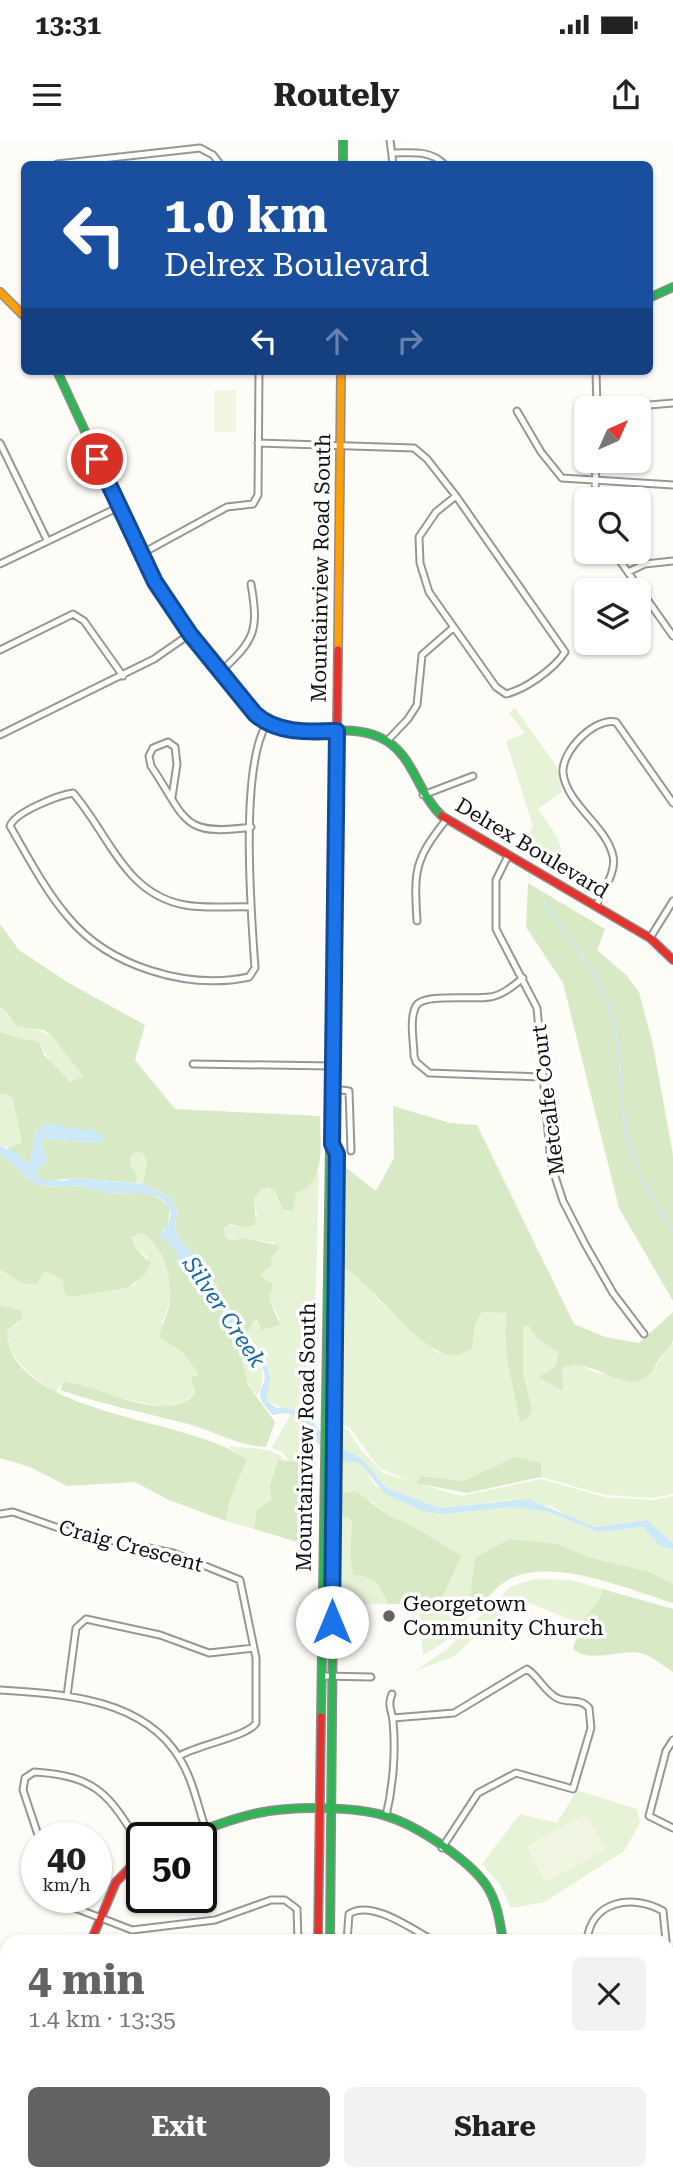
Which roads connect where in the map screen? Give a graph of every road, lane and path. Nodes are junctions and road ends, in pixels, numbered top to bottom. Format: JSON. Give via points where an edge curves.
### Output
{"nodes":[{"id":1,"x":343,"y":140,"type":"edge"},
{"id":2,"x":390,"y":140,"type":"edge"},
{"id":3,"x":394,"y":153,"type":"junction"},
{"id":4,"x":84,"y":161,"type":"edge"},
{"id":5,"x":217,"y":161,"type":"edge"},
{"id":6,"x":343,"y":161,"type":"edge"},
{"id":7,"x":393,"y":161,"type":"edge"},
{"id":8,"x":441,"y":161,"type":"edge"},
{"id":9,"x":673,"y":287,"type":"edge"},
{"id":10,"x":1,"y":294,"type":"edge"},
{"id":11,"x":653,"y":296,"type":"edge"},
{"id":12,"x":21,"y":313,"type":"edge"},
{"id":13,"x":59,"y":375,"type":"edge"},
{"id":14,"x":259,"y":375,"type":"edge"},
{"id":15,"x":341,"y":375,"type":"edge"},
{"id":16,"x":596,"y":375,"type":"edge"},
{"id":17,"x":597,"y":396,"type":"edge"},
{"id":18,"x":673,"y":402,"type":"edge"},
{"id":19,"x":651,"y":404,"type":"edge"},
{"id":20,"x":517,"y":411,"type":"dead end"},
{"id":21,"x":0,"y":443,"type":"edge"},
{"id":22,"x":258,"y":443,"type":"junction"},
{"id":23,"x":340,"y":444,"type":"junction"},
{"id":24,"x":596,"y":473,"type":"edge"},
{"id":25,"x":596,"y":482,"type":"junction"},
{"id":26,"x":673,"y":485,"type":"edge"},
{"id":27,"x":596,"y":487,"type":"edge"},
{"id":28,"x":456,"y":496,"type":"junction"},
{"id":29,"x":119,"y":507,"type":"junction"},
{"id":30,"x":47,"y":540,"type":"junction"},
{"id":31,"x":141,"y":554,"type":"junction"},
{"id":32,"x":673,"y":561,"type":"edge"},
{"id":33,"x":0,"y":564,"type":"edge"},
{"id":34,"x":622,"y":564,"type":"edge"},
{"id":35,"x":628,"y":572,"type":"junction"},
{"id":36,"x":251,"y":584,"type":"dead end"},
{"id":37,"x":453,"y":628,"type":"junction"},
{"id":38,"x":190,"y":634,"type":"junction"},
{"id":39,"x":673,"y":636,"type":"edge"},
{"id":40,"x":0,"y":650,"type":"edge"},
{"id":41,"x":220,"y":672,"type":"junction"},
{"id":42,"x":123,"y":676,"type":"junction"},
{"id":43,"x":266,"y":724,"type":"junction"},
{"id":44,"x":337,"y":731,"type":"junction"},
{"id":45,"x":0,"y":735,"type":"edge"},
{"id":46,"x":388,"y":740,"type":"junction"},
{"id":47,"x":473,"y":776,"type":"dead end"},
{"id":48,"x":423,"y":794,"type":"junction"},
{"id":49,"x":172,"y":797,"type":"junction"},
{"id":50,"x":673,"y":803,"type":"edge"},
{"id":51,"x":446,"y":820,"type":"junction"},
{"id":52,"x":251,"y":827,"type":"junction"},
{"id":53,"x":508,"y":856,"type":"junction"},
{"id":54,"x":673,"y":901,"type":"edge"},
{"id":55,"x":596,"y":906,"type":"junction"},
{"id":56,"x":251,"y":907,"type":"junction"},
{"id":57,"x":416,"y":921,"type":"dead end"},
{"id":58,"x":650,"y":938,"type":"junction"},
{"id":59,"x":673,"y":960,"type":"edge"},
{"id":60,"x":523,"y":978,"type":"junction"},
{"id":61,"x":193,"y":1064,"type":"dead end"},
{"id":62,"x":333,"y":1066,"type":"junction"},
{"id":63,"x":541,"y":1077,"type":"junction"},
{"id":64,"x":332,"y":1089,"type":"junction"},
{"id":65,"x":332,"y":1144,"type":"junction"},
{"id":66,"x":351,"y":1151,"type":"dead end"},
{"id":67,"x":644,"y":1334,"type":"dead end"},
{"id":68,"x":0,"y":1514,"type":"edge"},
{"id":69,"x":254,"y":1648,"type":"junction"},
{"id":70,"x":323,"y":1676,"type":"junction"},
{"id":71,"x":333,"y":1676,"type":"junction"},
{"id":72,"x":372,"y":1677,"type":"dead end"},
{"id":73,"x":0,"y":1690,"type":"edge"},
{"id":74,"x":391,"y":1694,"type":"dead end"},
{"id":75,"x":67,"y":1696,"type":"junction"},
{"id":76,"x":393,"y":1718,"type":"junction"},
{"id":77,"x":673,"y":1740,"type":"edge"},
{"id":78,"x":179,"y":1756,"type":"junction"},
{"id":79,"x":321,"y":1812,"type":"junction"},
{"id":80,"x":331,"y":1812,"type":"junction"},
{"id":81,"x":386,"y":1816,"type":"junction"},
{"id":82,"x":34,"y":1822,"type":"edge"},
{"id":83,"x":202,"y":1822,"type":"edge"},
{"id":84,"x":126,"y":1824,"type":"edge"},
{"id":85,"x":217,"y":1826,"type":"edge"},
{"id":86,"x":673,"y":1828,"type":"edge"},
{"id":87,"x":442,"y":1848,"type":"junction"},
{"id":88,"x":126,"y":1872,"type":"edge"},
{"id":89,"x":88,"y":1913,"type":"edge"},
{"id":90,"x":100,"y":1918,"type":"junction"},
{"id":91,"x":94,"y":1934,"type":"edge"},
{"id":92,"x":298,"y":1934,"type":"edge"},
{"id":93,"x":318,"y":1934,"type":"edge"},
{"id":94,"x":330,"y":1934,"type":"edge"},
{"id":95,"x":348,"y":1934,"type":"edge"},
{"id":96,"x":420,"y":1934,"type":"edge"},
{"id":97,"x":502,"y":1934,"type":"edge"},
{"id":98,"x":588,"y":1934,"type":"edge"},
{"id":99,"x":665,"y":1934,"type":"edge"}],
"edges":[{"from":1,"to":6,"type":"main road"},
{"from":2,"to":3,"type":"street"},
{"from":3,"to":7,"type":"street"},
{"from":3,"to":8,"type":"street","via":[[420,152]]},
{"from":4,"to":5,"type":"street","via":[[200,148]]},
{"from":9,"to":11,"type":"main road"},
{"from":10,"to":12,"type":"main road"},
{"from":13,"to":29,"type":"main road"},
{"from":14,"to":22,"type":"street"},
{"from":15,"to":23,"type":"main road","name":"Mountainview Road South"},
{"from":16,"to":17,"type":"street"},
{"from":18,"to":19,"type":"street"},
{"from":20,"to":25,"type":"street","via":[[562,478]]},
{"from":21,"to":30,"type":"street"},
{"from":22,"to":23,"type":"street"},
{"from":22,"to":31,"type":"street","via":[[258,495],[253,504],[228,507]]},
{"from":23,"to":28,"type":"street","via":[[414,449]]},
{"from":23,"to":44,"type":"main road","name":"Mountainview Road South"},
{"from":24,"to":25,"type":"street"},
{"from":25,"to":26,"type":"street"},
{"from":25,"to":27,"type":"street"},
{"from":28,"to":37,"type":"street","via":[[436,512],[419,537],[424,582]]},
{"from":28,"to":37,"type":"street","via":[[565,652],[559,661],[506,694]]},
{"from":29,"to":30,"type":"street"},
{"from":29,"to":31,"type":"main road"},
{"from":30,"to":33,"type":"street"},
{"from":31,"to":38,"type":"main road"},
{"from":32,"to":35,"type":"street","via":[[645,564]]},
{"from":34,"to":35,"type":"street"},
{"from":35,"to":39,"type":"street"},
{"from":36,"to":41,"type":"street","via":[[255,632],[246,648]]},
{"from":37,"to":46,"type":"street","via":[[422,656],[416,705]]},
{"from":38,"to":41,"type":"main road"},
{"from":38,"to":42,"type":"street"},
{"from":40,"to":42,"type":"street","via":[[73,614],[84,621]]},
{"from":41,"to":43,"type":"main road"},
{"from":42,"to":45,"type":"street"},
{"from":43,"to":44,"type":"main road"},
{"from":43,"to":52,"type":"street","via":[[255,751]]},
{"from":44,"to":46,"type":"main road","via":[[362,731]]},
{"from":44,"to":62,"type":"main road","name":"Mountainview Road South"},
{"from":46,"to":48,"type":"main road","name":"Delrex Boulevard","via":[[405,757]]},
{"from":47,"to":48,"type":"street"},
{"from":48,"to":51,"type":"main road","name":"Delrex Boulevard"},
{"from":49,"to":49,"type":"street","via":[[176,756],[175,747],[168,742],[152,748],[149,756]]},
{"from":49,"to":52,"type":"street","via":[[190,825],[206,831]]},
{"from":50,"to":55,"type":"street","via":[[616,722],[596,727],[564,758],[568,786],[614,859]]},
{"from":51,"to":53,"type":"main road","name":"Delrex Boulevard"},
{"from":51,"to":57,"type":"street","via":[[418,862]]},
{"from":52,"to":56,"type":"street"},
{"from":53,"to":55,"type":"main road","name":"Delrex Boulevard"},
{"from":53,"to":60,"type":"street","name":"Metcalfe Court","via":[[496,880],[496,929]]},
{"from":54,"to":58,"type":"street"},
{"from":55,"to":58,"type":"main road","name":"Delrex Boulevard"},
{"from":56,"to":56,"type":"street","via":[[187,906],[151,893],[123,867],[73,793],[11,821],[68,917],[107,949],[149,970],[193,981],[249,977],[255,968]]},
{"from":58,"to":59,"type":"main road","name":"Delrex Boulevard"},
{"from":60,"to":63,"type":"street","name":"Metcalfe Court","via":[[537,1008]]},
{"from":60,"to":63,"type":"street","via":[[492,997],[429,998],[418,1003],[414,1056],[429,1073]]},
{"from":61,"to":62,"type":"street"},
{"from":62,"to":64,"type":"main road","name":"Mountainview Road South"},
{"from":63,"to":67,"type":"street","name":"Metcalfe Court","via":[[551,1164],[564,1201],[613,1293]]},
{"from":64,"to":65,"type":"main road","name":"Mountainview Road South"},
{"from":64,"to":66,"type":"street","via":[[349,1091]]},
{"from":65,"to":70,"type":"main road","name":"Mountainview Road South","via":[[328,1153],[323,1401]]},
{"from":65,"to":71,"type":"main road","name":"Mountainview Road South","via":[[337,1154]]},
{"from":68,"to":69,"type":"street","name":"Craig Crescent","via":[[13,1512],[70,1532],[173,1553],[235,1576],[244,1588]]},
{"from":69,"to":75,"type":"street","via":[[209,1653],[160,1635],[86,1619],[76,1628]]},
{"from":69,"to":78,"type":"street","name":"Craig Crescent","via":[[254,1727]]},
{"from":70,"to":71,"type":"street"},
{"from":70,"to":79,"type":"main road","name":"Mountainview Road South"},
{"from":71,"to":72,"type":"street"},
{"from":71,"to":80,"type":"main road","name":"Mountainview Road South"},
{"from":73,"to":75,"type":"street"},
{"from":74,"to":76,"type":"street","via":[[388,1703]]},
{"from":75,"to":78,"type":"street","via":[[135,1716],[158,1732]]},
{"from":76,"to":81,"type":"street"},
{"from":76,"to":87,"type":"street","via":[[454,1713],[527,1669],[560,1700],[580,1701],[589,1708],[591,1728],[573,1789],[516,1773],[478,1793]]},
{"from":77,"to":86,"type":"street","via":[[649,1816]]},
{"from":78,"to":83,"type":"street"},
{"from":79,"to":80,"type":"main road"},
{"from":79,"to":85,"type":"main road","via":[[262,1812]]},
{"from":79,"to":93,"type":"main road","name":"Mountainview Road South"},
{"from":80,"to":81,"type":"main road"},
{"from":80,"to":94,"type":"main road","name":"Mountainview Road South"},
{"from":81,"to":87,"type":"main road"},
{"from":82,"to":84,"type":"street","via":[[23,1790],[25,1778],[34,1772],[100,1788]]},
{"from":87,"to":97,"type":"main road","via":[[486,1883]]},
{"from":88,"to":90,"type":"main road","via":[[116,1882]]},
{"from":89,"to":90,"type":"street"},
{"from":90,"to":91,"type":"main road"},
{"from":90,"to":92,"type":"street","via":[[132,1930],[159,1928],[215,1920],[271,1900],[285,1900],[297,1909]]},
{"from":95,"to":96,"type":"street","via":[[349,1914],[363,1910],[377,1912]]},
{"from":98,"to":99,"type":"street","via":[[596,1917],[627,1900],[649,1903],[663,1911]]}]}
